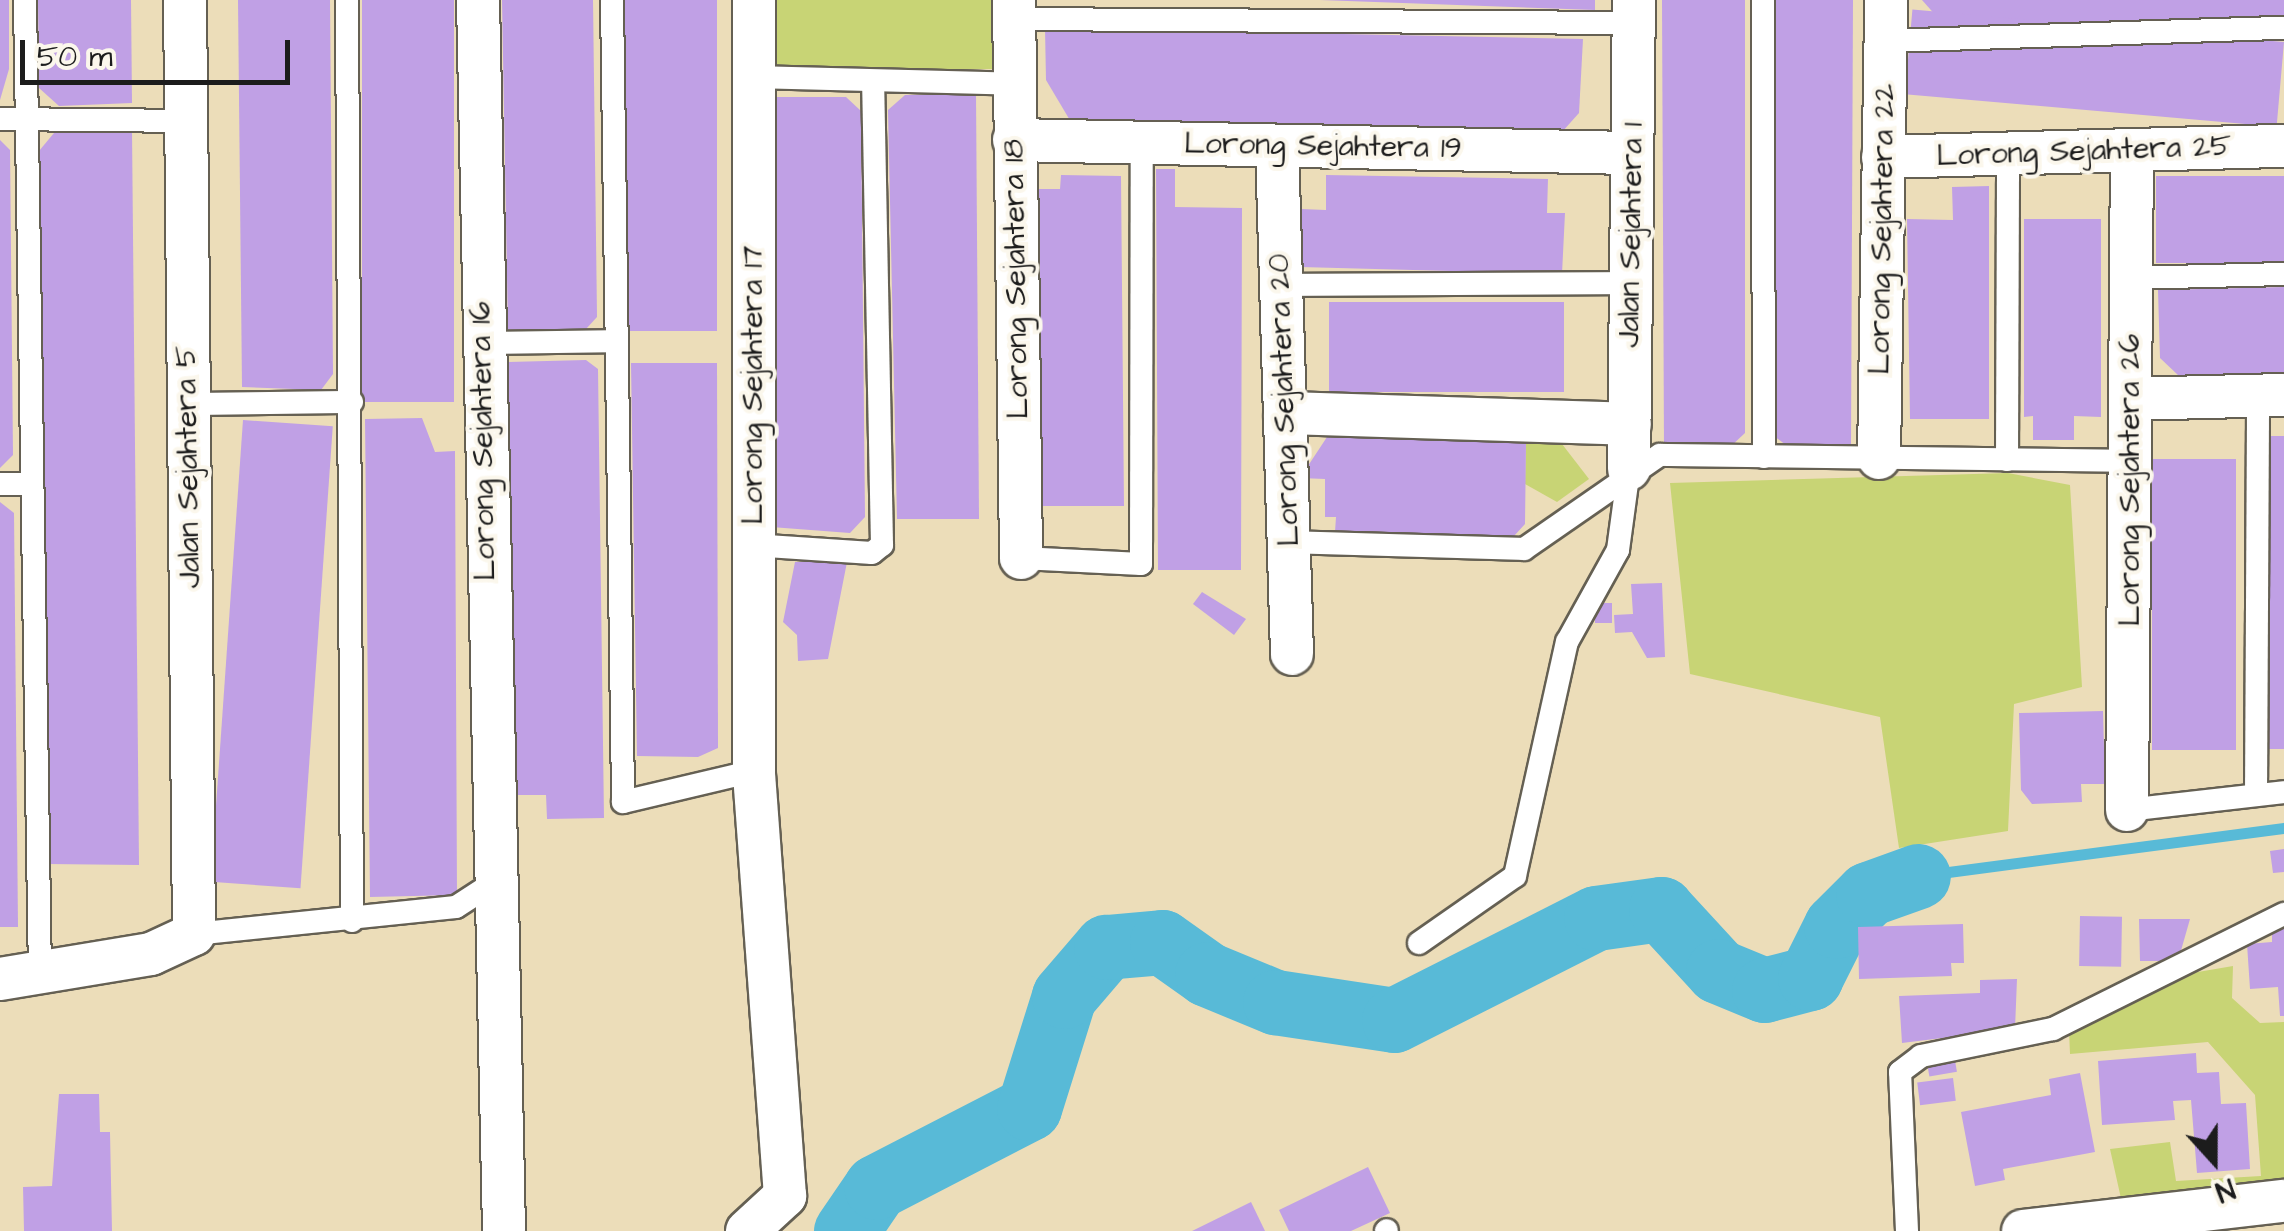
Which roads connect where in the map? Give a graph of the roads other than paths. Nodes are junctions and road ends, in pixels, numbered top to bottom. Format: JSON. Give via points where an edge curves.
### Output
{"nodes":[{"id":1,"x":25,"y":0,"type":"edge"},
{"id":2,"x":184,"y":0,"type":"edge"},
{"id":3,"x":347,"y":0,"type":"edge"},
{"id":4,"x":478,"y":0,"type":"edge"},
{"id":5,"x":612,"y":0,"type":"edge"},
{"id":6,"x":754,"y":0,"type":"edge"},
{"id":7,"x":1764,"y":0,"type":"edge"},
{"id":8,"x":1014,"y":9,"type":"edge"},
{"id":9,"x":1634,"y":11,"type":"edge"},
{"id":10,"x":1885,"y":21,"type":"edge"},
{"id":11,"x":2284,"y":28,"type":"edge"},
{"id":12,"x":754,"y":77,"type":"junction"},
{"id":13,"x":873,"y":82,"type":"junction"},
{"id":14,"x":1014,"y":84,"type":"junction"},
{"id":15,"x":0,"y":119,"type":"edge"},
{"id":16,"x":27,"y":119,"type":"junction"},
{"id":17,"x":186,"y":121,"type":"junction"},
{"id":18,"x":1014,"y":140,"type":"junction"},
{"id":19,"x":1142,"y":142,"type":"junction"},
{"id":20,"x":1277,"y":146,"type":"junction"},
{"id":21,"x":2284,"y":146,"type":"edge"},
{"id":22,"x":2132,"y":150,"type":"junction"},
{"id":23,"x":1632,"y":153,"type":"junction"},
{"id":24,"x":2008,"y":154,"type":"junction"},
{"id":25,"x":1884,"y":157,"type":"junction"},
{"id":26,"x":2284,"y":274,"type":"edge"},
{"id":27,"x":2131,"y":278,"type":"junction"},
{"id":28,"x":1631,"y":283,"type":"junction"},
{"id":29,"x":1282,"y":285,"type":"junction"},
{"id":30,"x":616,"y":341,"type":"junction"},
{"id":31,"x":480,"y":343,"type":"junction"},
{"id":32,"x":2271,"y":396,"type":"edge"},
{"id":33,"x":2130,"y":399,"type":"junction"},
{"id":34,"x":352,"y":402,"type":"junction"},
{"id":35,"x":188,"y":404,"type":"junction"},
{"id":36,"x":1285,"y":413,"type":"junction"},
{"id":37,"x":1630,"y":424,"type":"junction"},
{"id":38,"x":1764,"y":457,"type":"junction"},
{"id":39,"x":1878,"y":458,"type":"junction"},
{"id":40,"x":2007,"y":460,"type":"junction"},
{"id":41,"x":2130,"y":462,"type":"junction"},
{"id":42,"x":1629,"y":469,"type":"junction"},
{"id":43,"x":0,"y":484,"type":"edge"},
{"id":44,"x":30,"y":484,"type":"junction"},
{"id":45,"x":1288,"y":542,"type":"junction"},
{"id":46,"x":752,"y":545,"type":"junction"},
{"id":47,"x":1021,"y":558,"type":"joint"},
{"id":48,"x":1292,"y":654,"type":"dead end"},
{"id":49,"x":754,"y":771,"type":"junction"},
{"id":50,"x":2284,"y":792,"type":"edge"},
{"id":51,"x":2256,"y":795,"type":"junction"},
{"id":52,"x":2127,"y":810,"type":"joint"},
{"id":53,"x":493,"y":883,"type":"junction"},
{"id":54,"x":2284,"y":914,"type":"edge"},
{"id":55,"x":352,"y":921,"type":"junction"},
{"id":56,"x":194,"y":934,"type":"junction"},
{"id":57,"x":1419,"y":942,"type":"dead end"},
{"id":58,"x":20,"y":976,"type":"edge"},
{"id":59,"x":2284,"y":1202,"type":"edge"},
{"id":60,"x":791,"y":1208,"type":"edge"},
{"id":61,"x":504,"y":1231,"type":"edge"},
{"id":62,"x":747,"y":1231,"type":"edge"},
{"id":63,"x":1908,"y":1231,"type":"edge"},
{"id":64,"x":2023,"y":1231,"type":"edge"}],
"edges":[{"from":1,"to":16,"type":"lane"},
{"from":2,"to":17,"type":"street","name":"Jalan Sejahtera 5"},
{"from":3,"to":34,"type":"lane"},
{"from":4,"to":31,"type":"street","name":"Lorong Sejahtera 16"},
{"from":5,"to":30,"type":"lane"},
{"from":6,"to":12,"type":"street","name":"Lorong Sejahtera 17"},
{"from":7,"to":38,"type":"lane"},
{"from":8,"to":9,"type":"lane"},
{"from":8,"to":14,"type":"street","name":"Lorong Sejahtera 18"},
{"from":9,"to":23,"type":"street","name":"Jalan Sejahtera 1"},
{"from":10,"to":11,"type":"lane"},
{"from":10,"to":25,"type":"street","name":"Lorong Sejahtera 22"},
{"from":12,"to":13,"type":"lane"},
{"from":12,"to":46,"type":"street","name":"Lorong Sejahtera 17"},
{"from":13,"to":14,"type":"lane"},
{"from":13,"to":46,"type":"lane","via":[[882,545],[872,552]]},
{"from":14,"to":18,"type":"street","name":"Lorong Sejahtera 18"},
{"from":15,"to":16,"type":"lane"},
{"from":16,"to":17,"type":"lane"},
{"from":16,"to":44,"type":"lane"},
{"from":17,"to":35,"type":"street","name":"Jalan Sejahtera 5"},
{"from":18,"to":19,"type":"street","name":"Lorong Sejahtera 19"},
{"from":18,"to":47,"type":"street","name":"Lorong Sejahtera 18"},
{"from":19,"to":20,"type":"street","name":"Lorong Sejahtera 19"},
{"from":19,"to":47,"type":"lane","via":[[1141,564]]},
{"from":20,"to":23,"type":"street","name":"Lorong Sejahtera 19"},
{"from":20,"to":29,"type":"street","name":"Lorong Sejahtera 20"},
{"from":21,"to":22,"type":"street","name":"Lorong Sejahtera 25"},
{"from":22,"to":24,"type":"street","name":"Lorong Sejahtera 25"},
{"from":22,"to":27,"type":"street","name":"Lorong Sejahtera 26"},
{"from":23,"to":28,"type":"street","name":"Jalan Sejahtera 1"},
{"from":24,"to":25,"type":"street","name":"Lorong Sejahtera 25"},
{"from":24,"to":40,"type":"lane"},
{"from":25,"to":39,"type":"street","name":"Lorong Sejahtera 22"},
{"from":26,"to":27,"type":"lane"},
{"from":27,"to":33,"type":"street","name":"Lorong Sejahtera 26"},
{"from":28,"to":29,"type":"lane"},
{"from":28,"to":37,"type":"street","name":"Jalan Sejahtera 1"},
{"from":29,"to":36,"type":"street","name":"Lorong Sejahtera 20"},
{"from":30,"to":31,"type":"lane"},
{"from":30,"to":49,"type":"lane","via":[[624,802]]},
{"from":31,"to":53,"type":"street","name":"Lorong Sejahtera 16"},
{"from":32,"to":33,"type":"street"},
{"from":32,"to":51,"type":"lane"},
{"from":33,"to":41,"type":"street","name":"Lorong Sejahtera 26"},
{"from":34,"to":35,"type":"lane"},
{"from":34,"to":55,"type":"lane"},
{"from":35,"to":56,"type":"street","name":"Jalan Sejahtera 5"},
{"from":36,"to":37,"type":"street"},
{"from":36,"to":45,"type":"street","name":"Lorong Sejahtera 20"},
{"from":37,"to":42,"type":"street","name":"Jalan Sejahtera 1"},
{"from":38,"to":39,"type":"lane"},
{"from":38,"to":42,"type":"lane","via":[[1660,455]]},
{"from":39,"to":40,"type":"lane"},
{"from":40,"to":41,"type":"lane"},
{"from":41,"to":52,"type":"street","name":"Lorong Sejahtera 26"},
{"from":42,"to":45,"type":"lane","via":[[1524,549]]},
{"from":42,"to":57,"type":"lane","via":[[1618,550],[1562,660],[1515,876]]},
{"from":43,"to":44,"type":"lane"},
{"from":44,"to":58,"type":"lane"},
{"from":45,"to":48,"type":"street","name":"Lorong Sejahtera 20"},
{"from":46,"to":49,"type":"street","name":"Lorong Sejahtera 17"},
{"from":49,"to":60,"type":"street","name":"Lorong Sejahtera 17"},
{"from":50,"to":51,"type":"lane"},
{"from":51,"to":52,"type":"lane"},
{"from":53,"to":55,"type":"lane","via":[[456,907]]},
{"from":53,"to":61,"type":"street","name":"Lorong Sejahtera 16"},
{"from":54,"to":63,"type":"lane","via":[[2053,1029],[1921,1056],[1900,1072]]},
{"from":55,"to":56,"type":"lane"},
{"from":56,"to":58,"type":"street","via":[[150,954]]},
{"from":59,"to":64,"type":"street"},
{"from":60,"to":62,"type":"street"}]}
